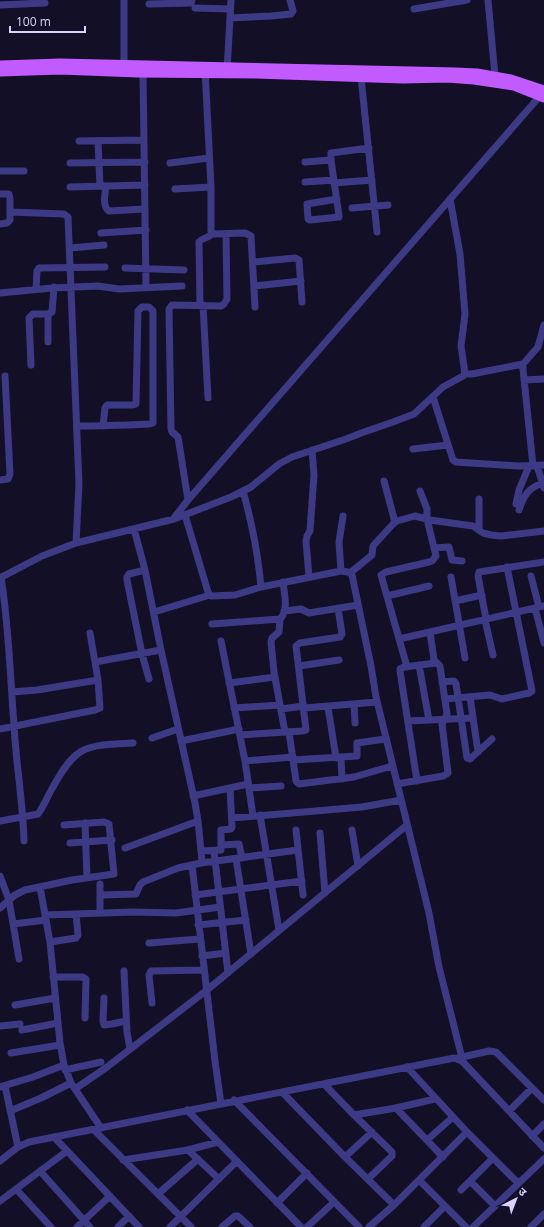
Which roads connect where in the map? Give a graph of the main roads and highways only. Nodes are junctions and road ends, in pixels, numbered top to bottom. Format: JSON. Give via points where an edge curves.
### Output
{"nodes":[{"id":1,"x":0,"y":65,"type":"edge"},
{"id":2,"x":60,"y":66,"type":"junction"},
{"id":3,"x":206,"y":70,"type":"junction"},
{"id":4,"x":227,"y":70,"type":"junction"},
{"id":5,"x":0,"y":72,"type":"edge"},
{"id":6,"x":384,"y":74,"type":"junction"},
{"id":7,"x":542,"y":95,"type":"edge"}],
"edges":[{"from":1,"to":2,"type":"main road"},
{"from":2,"to":3,"type":"main road","via":[[124,65]]},
{"from":2,"to":3,"type":"main road","via":[[143,73]]},
{"from":2,"to":5,"type":"main road"},
{"from":3,"to":4,"type":"main road"},
{"from":4,"to":6,"type":"main road"},
{"from":4,"to":6,"type":"main road","via":[[361,78]]},
{"from":6,"to":7,"type":"main road","via":[[474,80],[514,86]]},
{"from":6,"to":7,"type":"main road","via":[[456,72],[495,76],[511,79]]}]}
